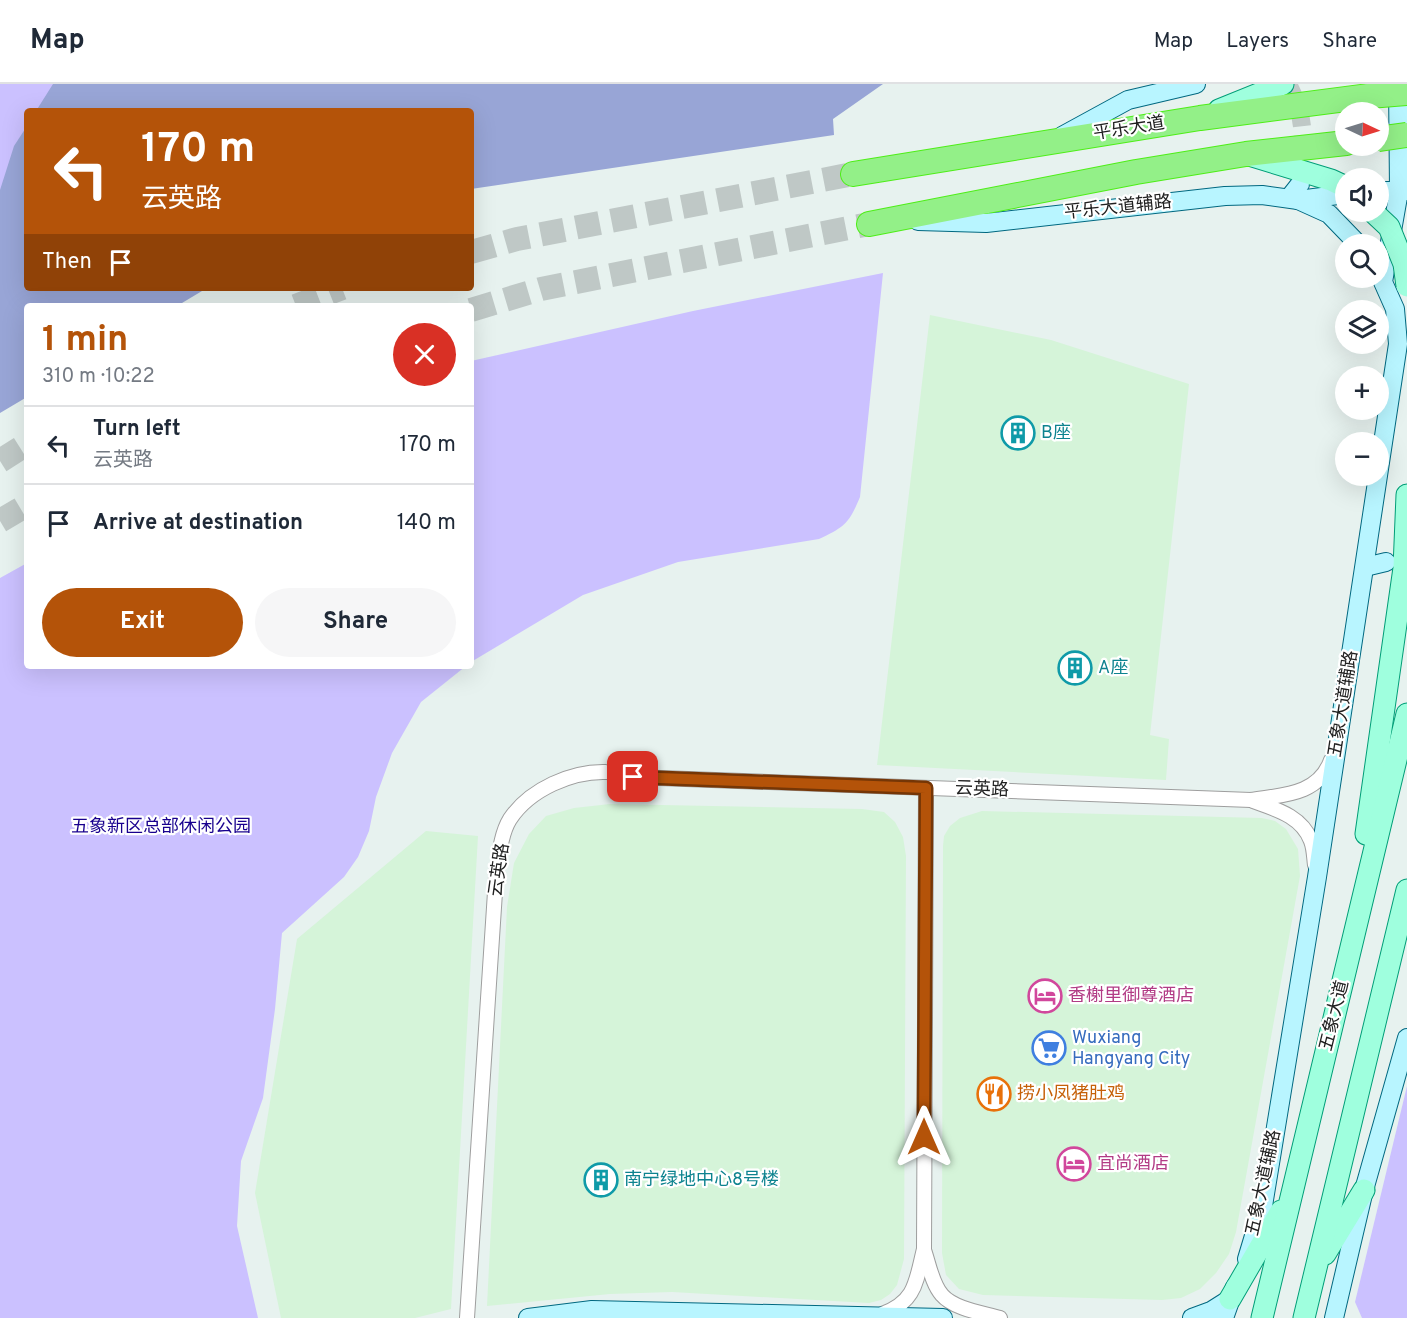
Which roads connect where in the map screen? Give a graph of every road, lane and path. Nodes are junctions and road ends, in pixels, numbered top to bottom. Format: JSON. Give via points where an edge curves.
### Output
{"nodes":[{"id":1,"x":1196,"y":84,"type":"edge"},
{"id":2,"x":1283,"y":84,"type":"edge"},
{"id":3,"x":1398,"y":84,"type":"edge"},
{"id":4,"x":1407,"y":93,"type":"edge"},
{"id":5,"x":1200,"y":118,"type":"junction"},
{"id":6,"x":1407,"y":135,"type":"edge"},
{"id":7,"x":1389,"y":137,"type":"edge"},
{"id":8,"x":1052,"y":142,"type":"junction"},
{"id":9,"x":1335,"y":143,"type":"edge"},
{"id":10,"x":1246,"y":154,"type":"junction"},
{"id":11,"x":853,"y":174,"type":"tunnel mouth"},
{"id":12,"x":1335,"y":185,"type":"edge"},
{"id":13,"x":1335,"y":188,"type":"edge"},
{"id":14,"x":1403,"y":191,"type":"edge"},
{"id":15,"x":1296,"y":194,"type":"junction"},
{"id":16,"x":879,"y":222,"type":"joint"},
{"id":17,"x":1384,"y":222,"type":"edge"},
{"id":18,"x":1348,"y":234,"type":"edge"},
{"id":19,"x":1389,"y":247,"type":"edge"},
{"id":20,"x":1407,"y":286,"type":"edge"},
{"id":21,"x":1385,"y":288,"type":"edge"},
{"id":22,"x":1407,"y":495,"type":"edge"},
{"id":23,"x":1399,"y":561,"type":"edge"},
{"id":24,"x":1365,"y":567,"type":"junction"},
{"id":25,"x":1407,"y":714,"type":"edge"},
{"id":26,"x":1339,"y":739,"type":"junction"},
{"id":27,"x":926,"y":788,"type":"junction"},
{"id":28,"x":1251,"y":800,"type":"junction"},
{"id":29,"x":1317,"y":877,"type":"junction"},
{"id":30,"x":1407,"y":890,"type":"edge"},
{"id":31,"x":1407,"y":920,"type":"edge"},
{"id":32,"x":1392,"y":955,"type":"junction"},
{"id":33,"x":1349,"y":962,"type":"junction"},
{"id":34,"x":1407,"y":1038,"type":"edge"},
{"id":35,"x":1364,"y":1190,"type":"junction"},
{"id":36,"x":1292,"y":1193,"type":"junction"},
{"id":37,"x":924,"y":1249,"type":"junction"},
{"id":38,"x":1316,"y":1270,"type":"junction"},
{"id":39,"x":1340,"y":1293,"type":"junction"},
{"id":40,"x":1227,"y":1309,"type":"edge"},
{"id":41,"x":877,"y":1316,"type":"junction"},
{"id":42,"x":467,"y":1318,"type":"edge"},
{"id":43,"x":528,"y":1318,"type":"edge"},
{"id":44,"x":943,"y":1318,"type":"edge"},
{"id":45,"x":1000,"y":1318,"type":"edge"},
{"id":46,"x":1192,"y":1318,"type":"edge"},
{"id":47,"x":1262,"y":1318,"type":"edge"},
{"id":48,"x":1304,"y":1318,"type":"edge"},
{"id":49,"x":1334,"y":1318,"type":"edge"},
{"id":50,"x":1344,"y":1318,"type":"edge"}],
"edges":[{"from":1,"to":8,"type":"street","via":[[1128,100]]},
{"from":2,"to":5,"type":"main road"},
{"from":3,"to":14,"type":"street","name":"五象大道辅路"},
{"from":4,"to":5,"type":"highway","name":"平乐大道","bridge":true},
{"from":5,"to":8,"type":"highway","name":"平乐大道"},
{"from":6,"to":7,"type":"highway","bridge":true},
{"from":8,"to":11,"type":"highway","name":"平乐大道"},
{"from":9,"to":10,"type":"highway"},
{"from":10,"to":12,"type":"main road"},
{"from":10,"to":16,"type":"highway"},
{"from":13,"to":15,"type":"street","name":"平乐大道辅路"},
{"from":14,"to":19,"type":"street","name":"五象大道辅路"},
{"from":15,"to":16,"type":"street","name":"平乐大道辅路","via":[[1225,196],[986,223]]},
{"from":15,"to":18,"type":"street","via":[[1329,214]]},
{"from":17,"to":20,"type":"main road","bridge":true,"via":[[1404,264]]},
{"from":21,"to":24,"type":"street","name":"五象大道辅路","via":[[1395,309],[1398,344]]},
{"from":22,"to":23,"type":"main road"},
{"from":23,"to":24,"type":"street"},
{"from":23,"to":33,"type":"main road"},
{"from":24,"to":26,"type":"street","name":"五象大道辅路"},
{"from":25,"to":33,"type":"main road","name":"五象大道"},
{"from":26,"to":28,"type":"street","via":[[1327,771],[1316,784],[1300,792]]},
{"from":26,"to":29,"type":"street","name":"五象大道辅路"},
{"from":27,"to":28,"type":"street","name":"云英路"},
{"from":27,"to":37,"type":"street"},
{"from":27,"to":42,"type":"street","name":"云英路","via":[[633,777],[607,772],[558,781],[541,790],[510,819],[496,877]]},
{"from":28,"to":29,"type":"street","via":[[1285,813],[1301,825],[1311,841]]},
{"from":29,"to":40,"type":"street","name":"五象大道辅路","via":[[1263,1206]]},
{"from":30,"to":32,"type":"main road"},
{"from":31,"to":32,"type":"main road"},
{"from":32,"to":38,"type":"main road"},
{"from":33,"to":36,"type":"main road","name":"五象大道"},
{"from":34,"to":35,"type":"street"},
{"from":35,"to":38,"type":"main road"},
{"from":35,"to":39,"type":"street"},
{"from":36,"to":40,"type":"main road"},
{"from":36,"to":47,"type":"main road","name":"五象大道"},
{"from":37,"to":41,"type":"street","via":[[909,1297],[897,1309]]},
{"from":37,"to":45,"type":"street","via":[[942,1296],[957,1305]]},
{"from":38,"to":48,"type":"main road"},
{"from":39,"to":49,"type":"street"},
{"from":39,"to":50,"type":"street"},
{"from":40,"to":46,"type":"street"},
{"from":41,"to":43,"type":"street","via":[[592,1310]]},
{"from":41,"to":44,"type":"street"}]}
